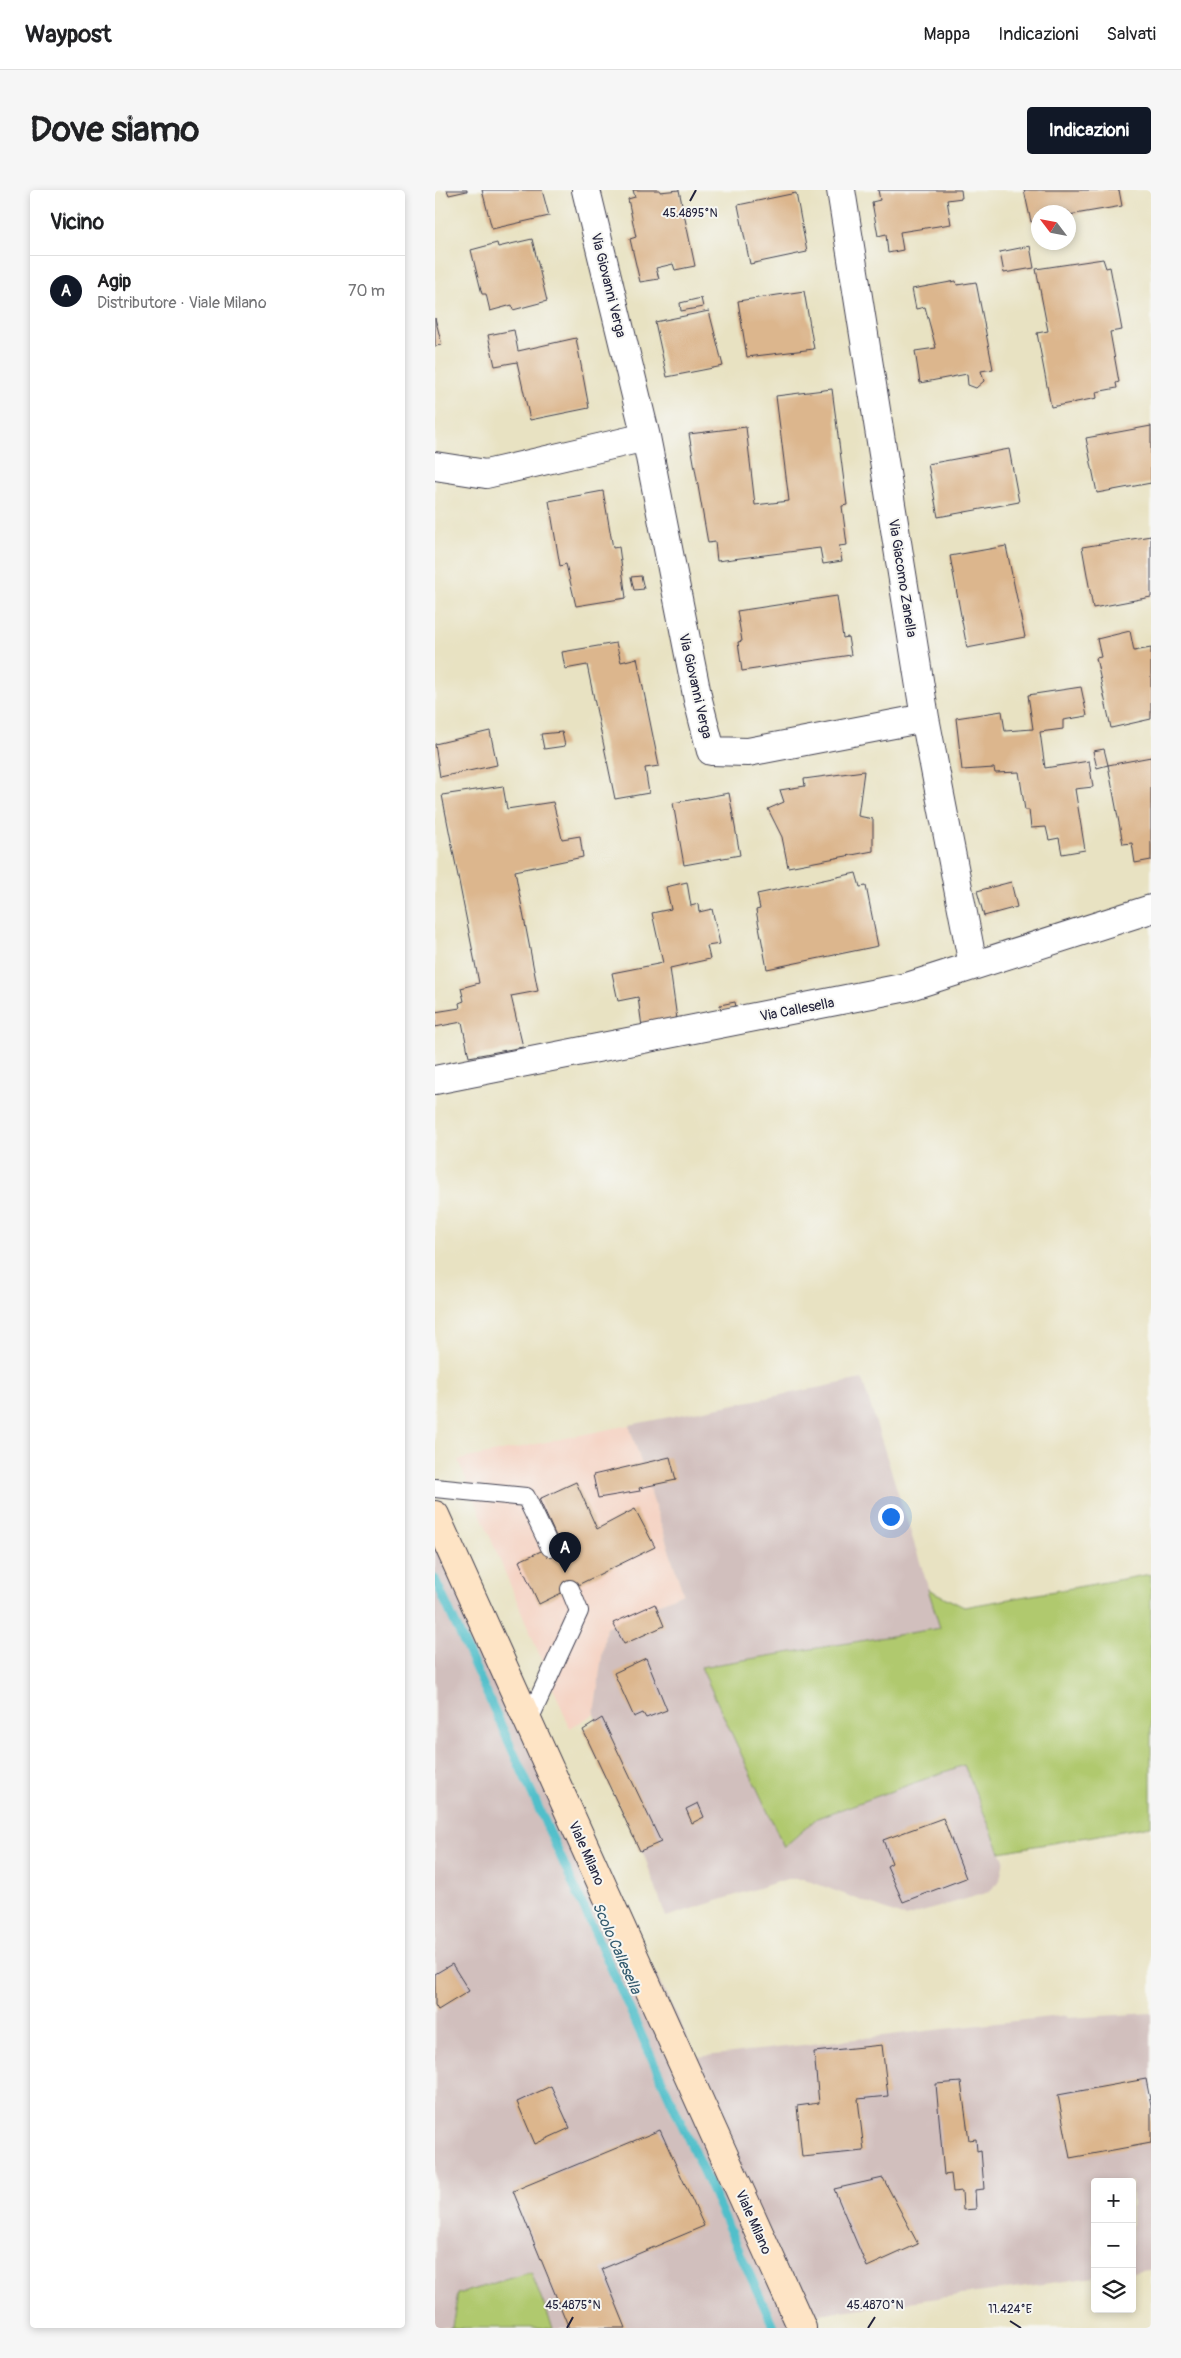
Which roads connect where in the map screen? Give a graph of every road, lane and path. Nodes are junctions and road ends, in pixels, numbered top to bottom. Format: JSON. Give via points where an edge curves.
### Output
{"nodes":[{"id":1,"x":585,"y":190,"type":"edge"},
{"id":2,"x":841,"y":190,"type":"edge"},
{"id":3,"x":646,"y":437,"type":"junction"},
{"id":4,"x":435,"y":466,"type":"edge"},
{"id":5,"x":925,"y":718,"type":"junction"},
{"id":6,"x":1151,"y":908,"type":"edge"},
{"id":7,"x":973,"y":965,"type":"junction"},
{"id":8,"x":435,"y":1080,"type":"edge"},
{"id":9,"x":435,"y":1488,"type":"edge"},
{"id":10,"x":435,"y":1515,"type":"edge"},
{"id":11,"x":550,"y":1547,"type":"dead end"},
{"id":12,"x":570,"y":1589,"type":"dead end"},
{"id":13,"x":528,"y":1722,"type":"junction"},
{"id":14,"x":802,"y":2328,"type":"edge"}],
"edges":[{"from":1,"to":3,"type":"street","name":"Via Giovanni Verga"},
{"from":2,"to":5,"type":"street","name":"Via Giacomo Zanella"},
{"from":3,"to":4,"type":"street","via":[[487,474]]},
{"from":3,"to":5,"type":"street","name":"Via Giovanni Verga","via":[[711,751],[748,752]]},
{"from":5,"to":7,"type":"street","name":"Via Giacomo Zanella"},
{"from":6,"to":7,"type":"street","name":"Via Callesella"},
{"from":7,"to":8,"type":"street","name":"Via Callesella","via":[[907,987]]},
{"from":9,"to":11,"type":"lane","via":[[526,1496]]},
{"from":10,"to":13,"type":"main road","name":"Viale Milano"},
{"from":12,"to":13,"type":"lane","via":[[579,1611]]},
{"from":13,"to":14,"type":"main road","name":"Viale Milano"}]}
